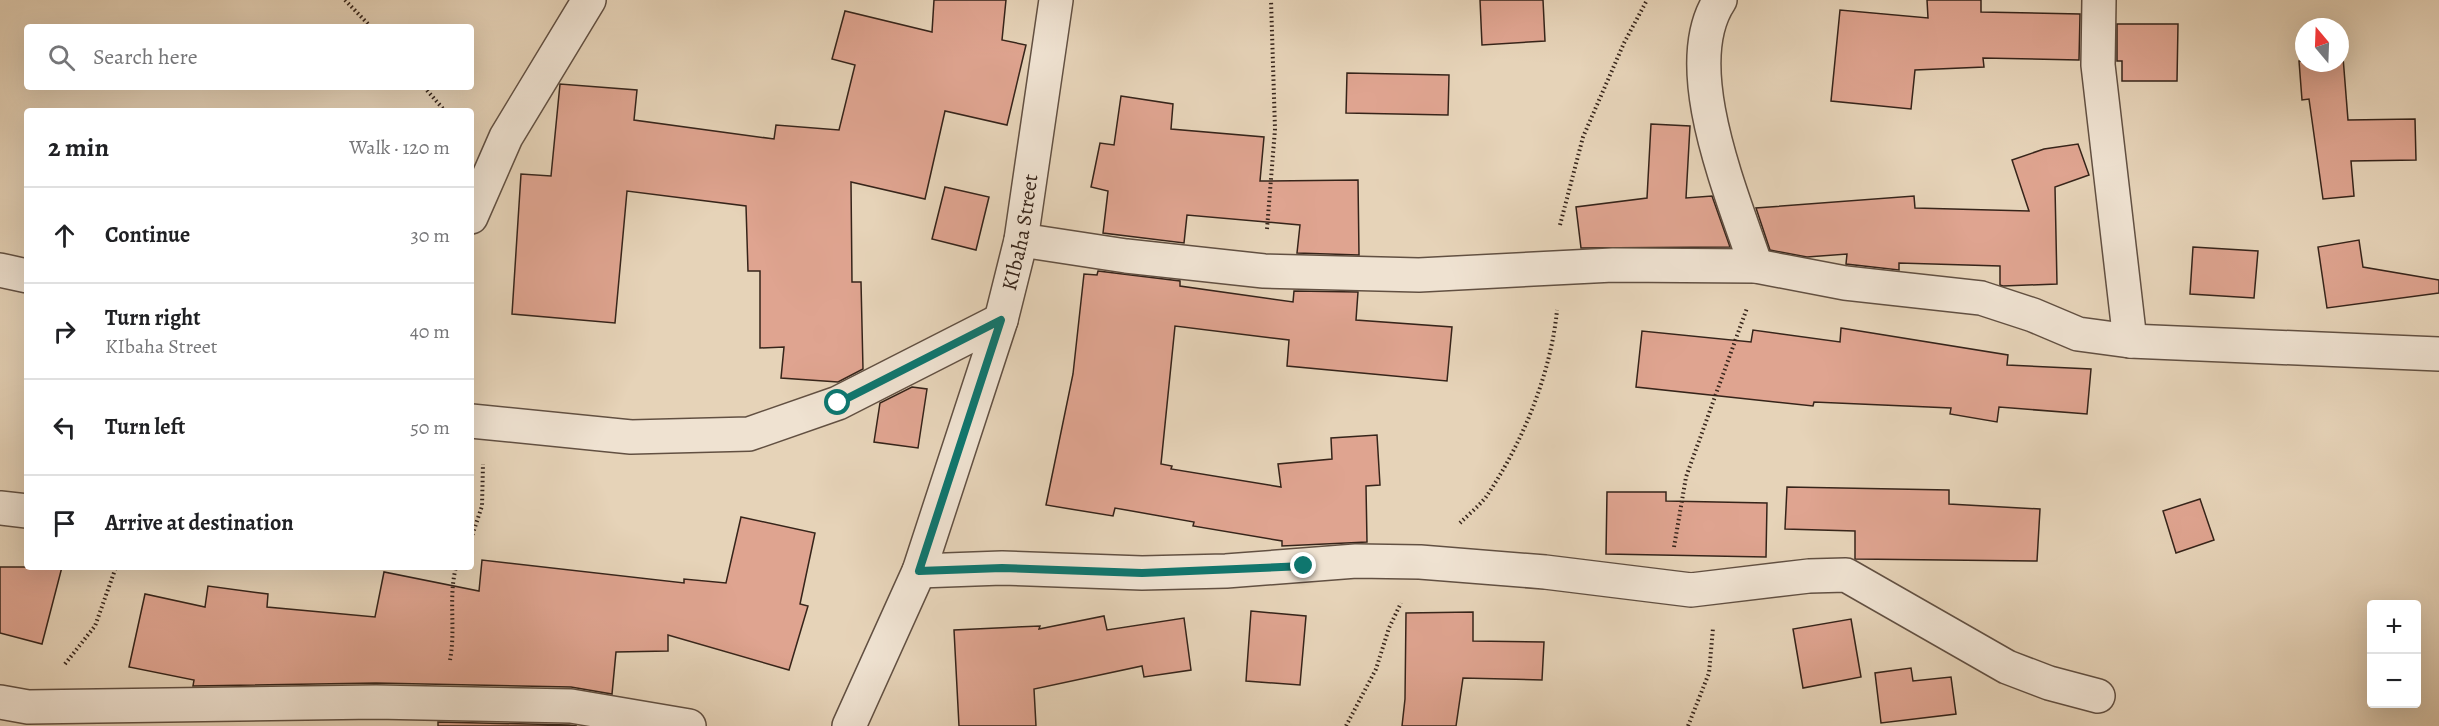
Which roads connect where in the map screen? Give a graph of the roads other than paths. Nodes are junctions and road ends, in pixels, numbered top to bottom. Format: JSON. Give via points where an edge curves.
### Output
{"nodes":[{"id":1,"x":589,"y":0,"type":"edge"},
{"id":2,"x":1056,"y":0,"type":"edge"},
{"id":3,"x":1720,"y":0,"type":"edge"},
{"id":4,"x":2099,"y":0,"type":"edge"},
{"id":5,"x":474,"y":211,"type":"edge"},
{"id":6,"x":1021,"y":240,"type":"junction"},
{"id":7,"x":1760,"y":266,"type":"junction"},
{"id":8,"x":0,"y":270,"type":"edge"},
{"id":9,"x":24,"y":275,"type":"edge"},
{"id":10,"x":1001,"y":320,"type":"junction"},
{"id":11,"x":2130,"y":341,"type":"junction"},
{"id":12,"x":2439,"y":354,"type":"edge"},
{"id":13,"x":476,"y":422,"type":"edge"},
{"id":14,"x":0,"y":508,"type":"edge"},
{"id":15,"x":24,"y":512,"type":"edge"},
{"id":16,"x":919,"y":571,"type":"junction"},
{"id":17,"x":2098,"y":696,"type":"dead end"},
{"id":18,"x":14,"y":705,"type":"edge"},
{"id":19,"x":689,"y":726,"type":"edge"},
{"id":20,"x":849,"y":726,"type":"edge"}],
"edges":[{"from":1,"to":5,"type":"street","via":[[507,136]]},
{"from":2,"to":6,"type":"street","name":"KIbaha Street"},
{"from":3,"to":7,"type":"street","via":[[1704,42],[1702,74],[1718,149]]},
{"from":4,"to":11,"type":"street","via":[[2098,65]]},
{"from":6,"to":7,"type":"street","via":[[1264,271],[1419,275],[1613,266]]},
{"from":6,"to":10,"type":"street","name":"KIbaha Street"},
{"from":7,"to":11,"type":"street","via":[[1845,283],[1981,298],[2078,334]]},
{"from":8,"to":9,"type":"street"},
{"from":10,"to":13,"type":"street","via":[[838,403],[749,434],[631,436]]},
{"from":10,"to":16,"type":"street","name":"KIbaha Street"},
{"from":11,"to":12,"type":"street"},
{"from":14,"to":15,"type":"street"},
{"from":16,"to":17,"type":"street","via":[[1012,568],[1142,573],[1356,561],[1420,562],[1545,572],[1667,589],[1717,589],[1846,575],[2007,667]]},
{"from":16,"to":20,"type":"street","name":"KIbaha Street"},
{"from":18,"to":19,"type":"street","via":[[571,706]]}]}
